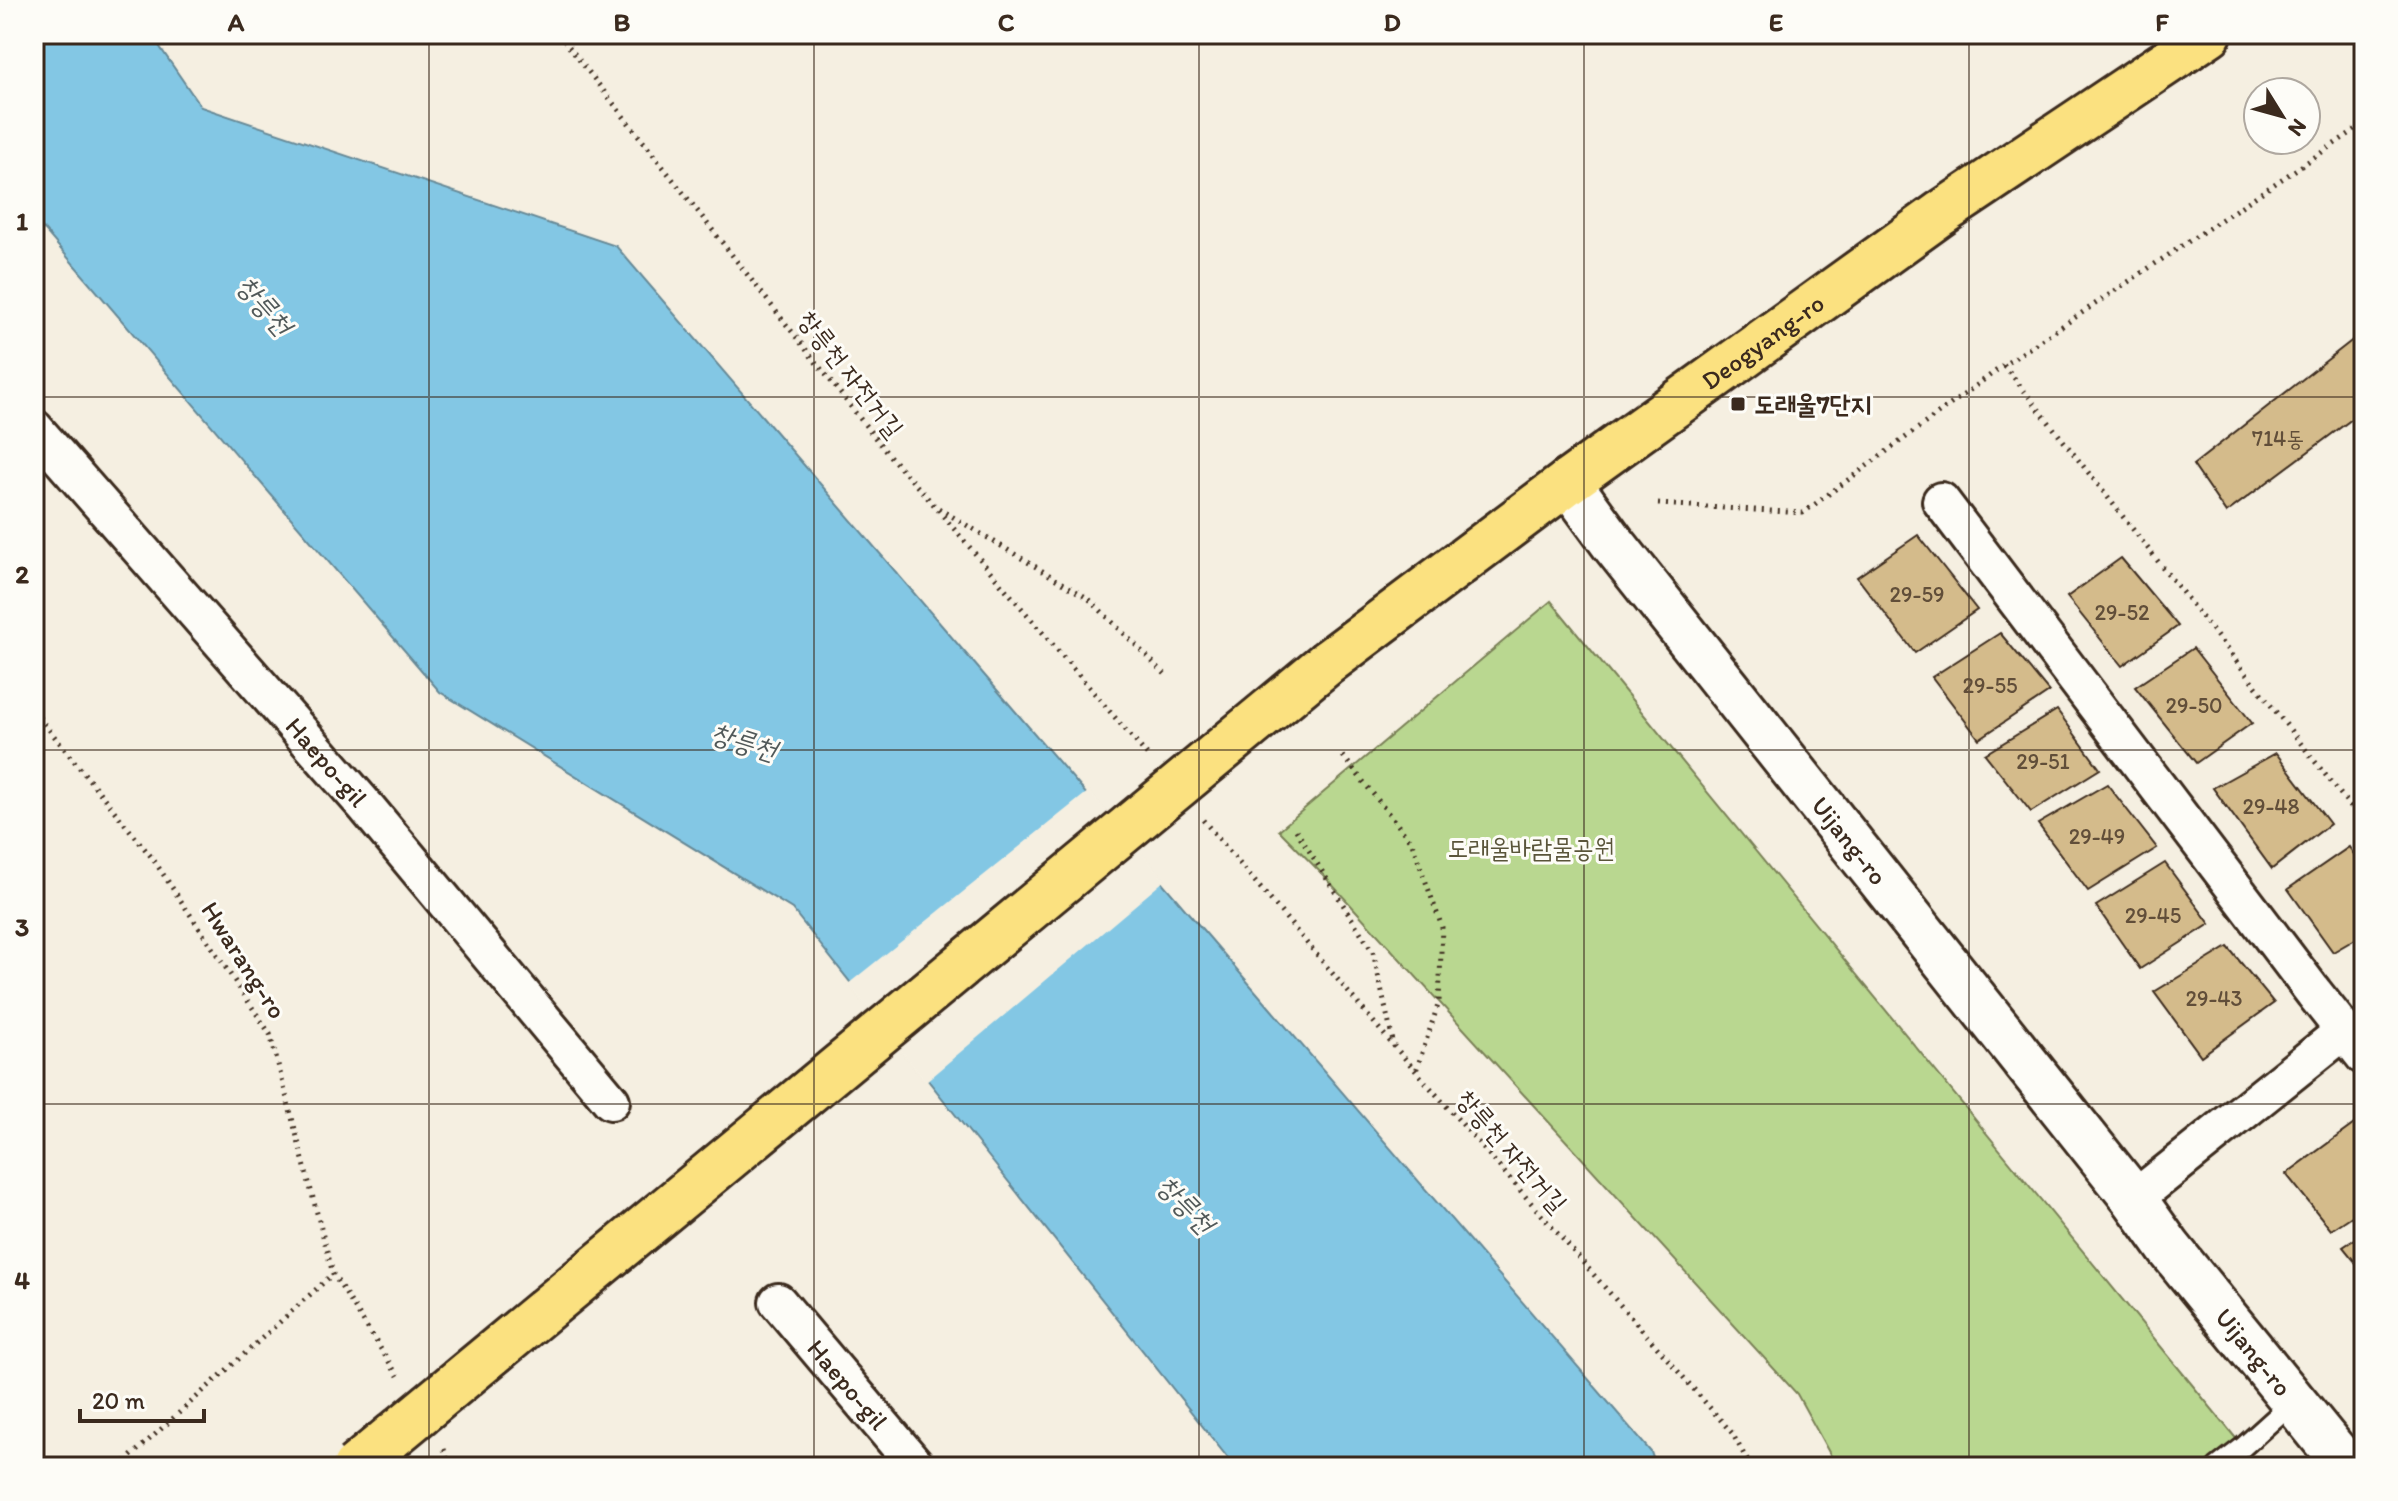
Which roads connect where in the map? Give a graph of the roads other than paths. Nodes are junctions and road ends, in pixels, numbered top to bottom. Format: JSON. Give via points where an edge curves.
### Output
{"nodes":[{"id":1,"x":2209,"y":34,"type":"edge"},
{"id":2,"x":34,"y":428,"type":"edge"},
{"id":3,"x":1568,"y":482,"type":"junction"},
{"id":4,"x":1941,"y":501,"type":"dead end"},
{"id":5,"x":2357,"y":1035,"type":"edge"},
{"id":6,"x":611,"y":1101,"type":"dead end"},
{"id":7,"x":2134,"y":1199,"type":"junction"},
{"id":8,"x":778,"y":1302,"type":"dead end"},
{"id":9,"x":2294,"y":1401,"type":"junction"},
{"id":10,"x":355,"y":1467,"type":"edge"},
{"id":11,"x":917,"y":1467,"type":"edge"},
{"id":12,"x":2217,"y":1467,"type":"edge"},
{"id":13,"x":2347,"y":1467,"type":"edge"}],
"edges":[{"from":1,"to":3,"type":"main road","name":"Deogyang-ro","via":[[1940,214]]},
{"from":2,"to":6,"type":"street","name":"Haepo-gil","via":[[367,808]]},
{"from":3,"to":7,"type":"street","name":"Uijang-ro"},
{"from":3,"to":10,"type":"main road","name":"Deogyang-ro","bridge":true,"via":[[1328,662]]},
{"from":4,"to":5,"type":"street"},
{"from":5,"to":7,"type":"street"},
{"from":7,"to":9,"type":"street","name":"Uijang-ro"},
{"from":8,"to":11,"type":"street","name":"Haepo-gil"},
{"from":9,"to":12,"type":"lane"},
{"from":9,"to":13,"type":"street","name":"Uijang-ro"}]}
